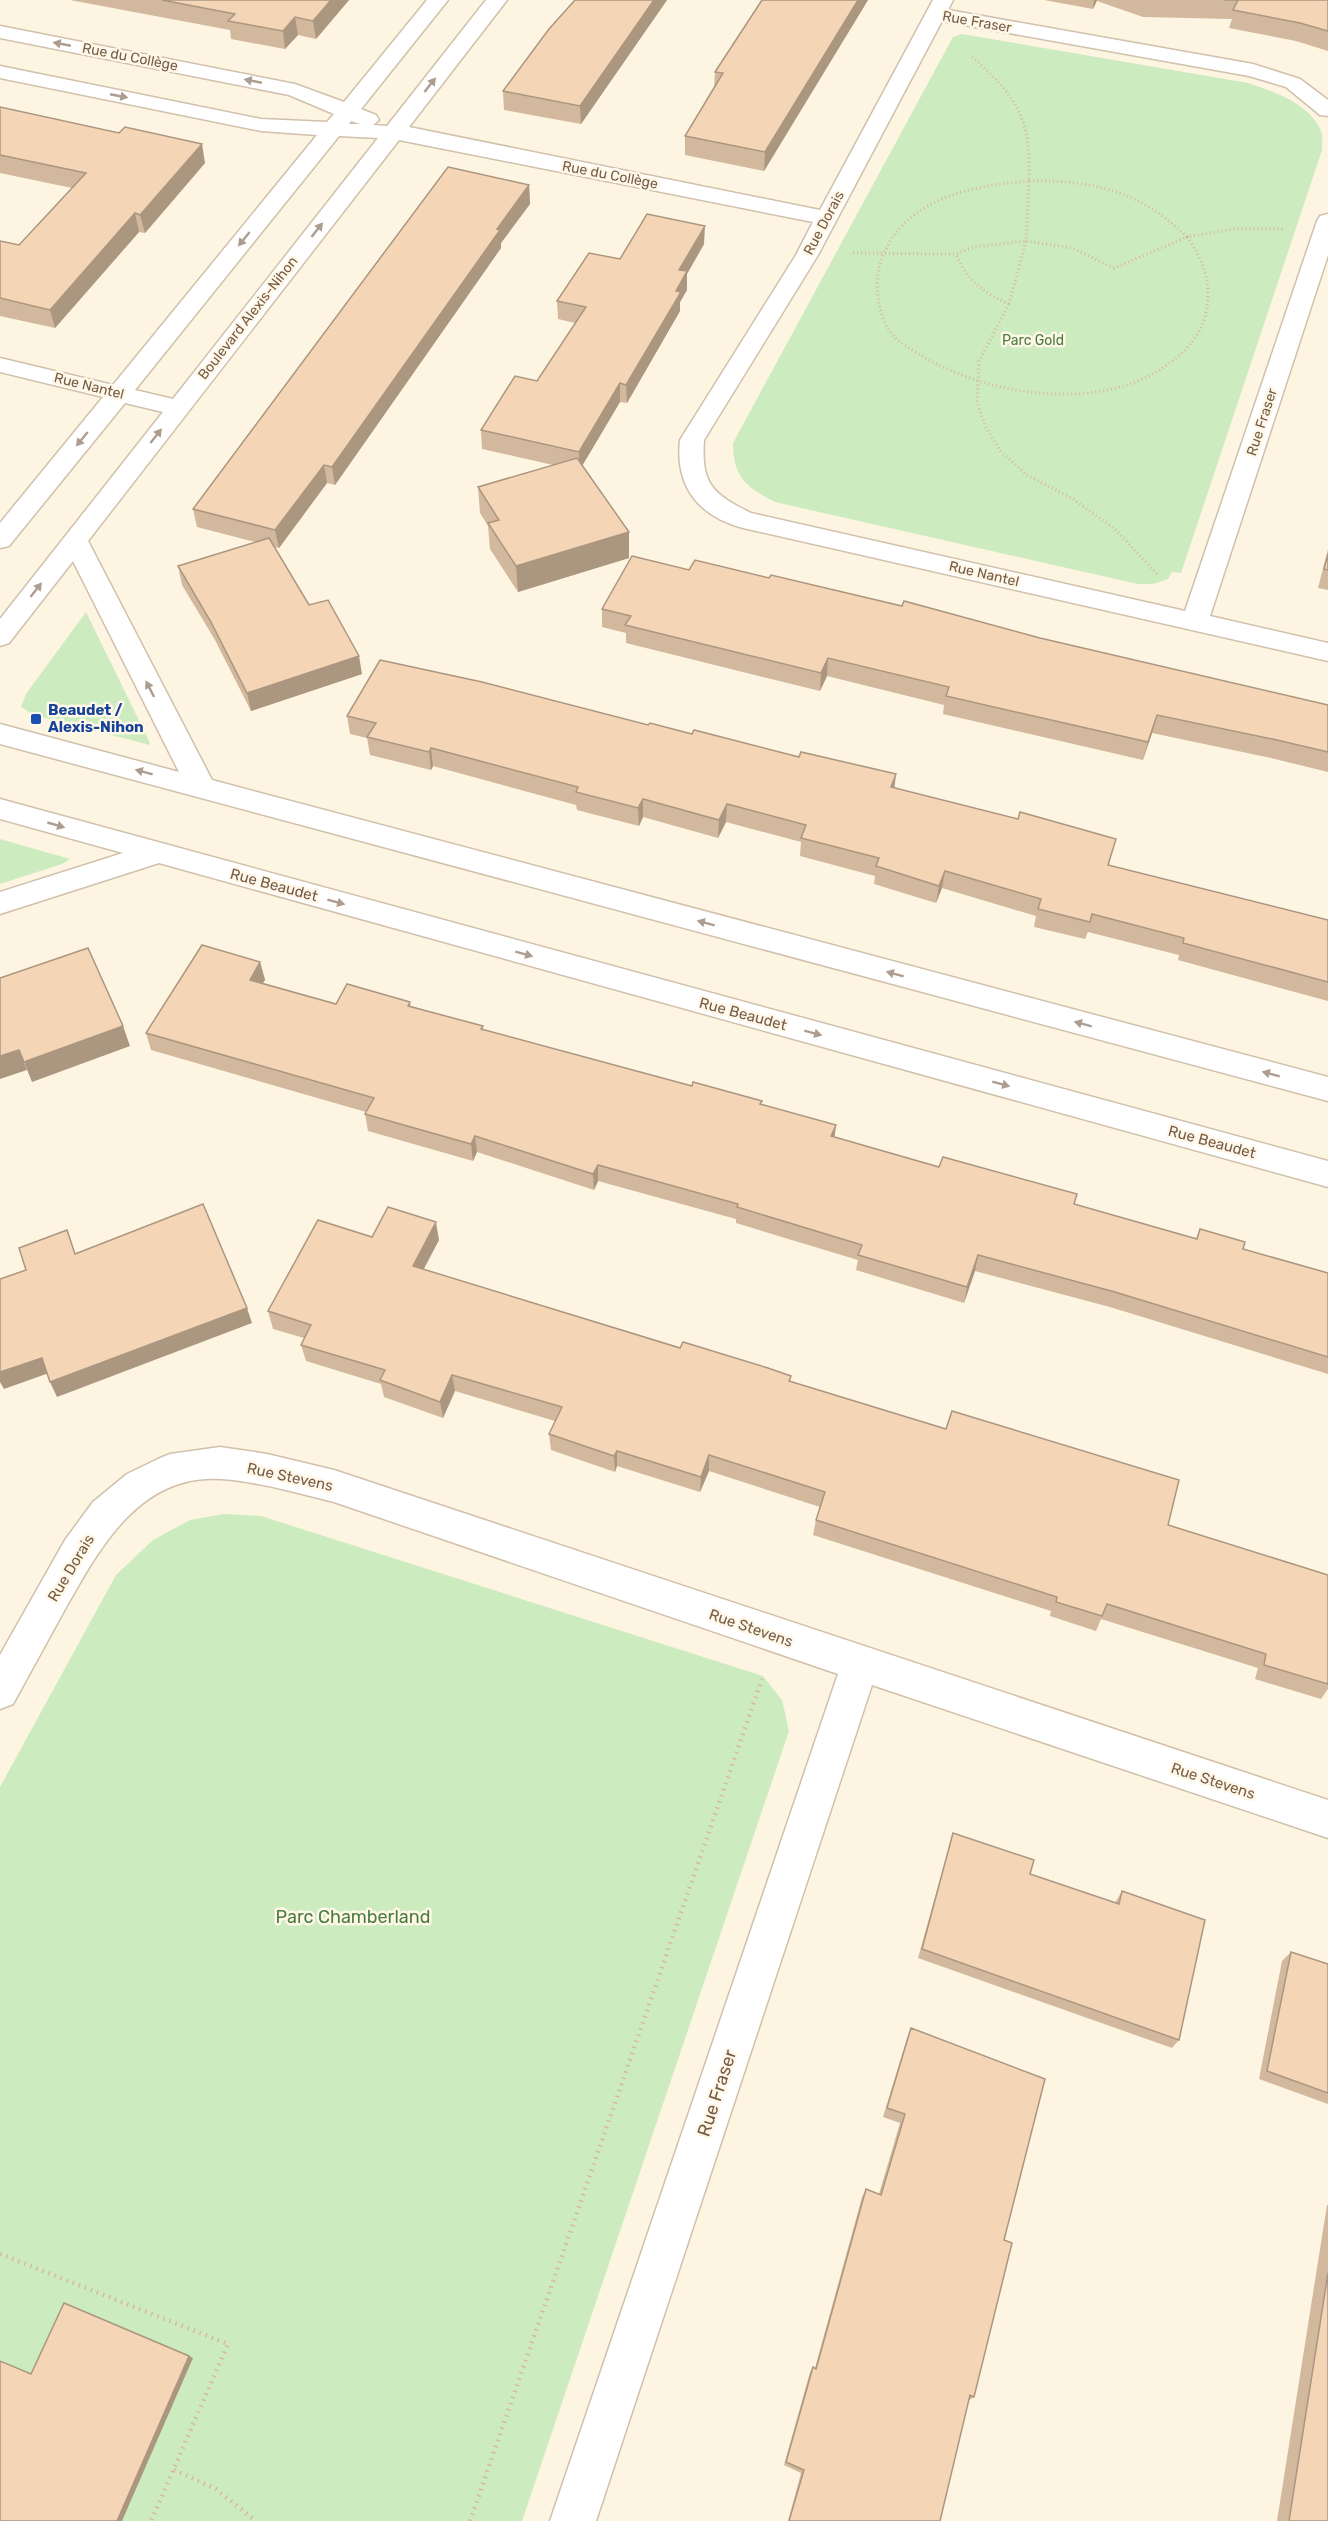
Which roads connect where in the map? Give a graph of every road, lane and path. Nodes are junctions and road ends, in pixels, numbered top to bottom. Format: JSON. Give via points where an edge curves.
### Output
{"nodes":[{"id":1,"x":438,"y":0,"type":"edge"},
{"id":2,"x":497,"y":0,"type":"edge"},
{"id":3,"x":936,"y":11,"type":"edge"},
{"id":4,"x":0,"y":32,"type":"edge"},
{"id":5,"x":0,"y":72,"type":"edge"},
{"id":6,"x":1328,"y":110,"type":"edge"},
{"id":7,"x":341,"y":120,"type":"junction"},
{"id":8,"x":394,"y":131,"type":"junction"},
{"id":9,"x":1029,"y":181,"type":"junction"},
{"id":10,"x":827,"y":218,"type":"junction"},
{"id":11,"x":1326,"y":228,"type":"edge"},
{"id":12,"x":1187,"y":237,"type":"junction"},
{"id":13,"x":1026,"y":242,"type":"junction"},
{"id":14,"x":884,"y":252,"type":"junction"},
{"id":15,"x":956,"y":254,"type":"junction"},
{"id":16,"x":807,"y":255,"type":"junction"},
{"id":17,"x":1009,"y":304,"type":"junction"},
{"id":18,"x":0,"y":365,"type":"edge"},
{"id":19,"x":976,"y":382,"type":"junction"},
{"id":20,"x":119,"y":394,"type":"junction"},
{"id":21,"x":178,"y":408,"type":"junction"},
{"id":22,"x":692,"y":440,"type":"joint"},
{"id":23,"x":0,"y":540,"type":"edge"},
{"id":24,"x":75,"y":540,"type":"junction"},
{"id":25,"x":1195,"y":622,"type":"junction"},
{"id":26,"x":0,"y":636,"type":"edge"},
{"id":27,"x":1328,"y":652,"type":"edge"},
{"id":28,"x":0,"y":734,"type":"edge"},
{"id":29,"x":201,"y":788,"type":"junction"},
{"id":30,"x":0,"y":809,"type":"edge"},
{"id":31,"x":158,"y":853,"type":"junction"},
{"id":32,"x":0,"y":903,"type":"edge"},
{"id":33,"x":1328,"y":1089,"type":"edge"},
{"id":34,"x":1328,"y":1174,"type":"edge"},
{"id":35,"x":170,"y":1470,"type":"joint"},
{"id":36,"x":860,"y":1664,"type":"junction"},
{"id":37,"x":763,"y":1676,"type":"dead end"},
{"id":38,"x":0,"y":1692,"type":"edge"},
{"id":39,"x":1328,"y":1818,"type":"edge"},
{"id":40,"x":0,"y":2254,"type":"edge"},
{"id":41,"x":174,"y":2469,"type":"junction"},
{"id":42,"x":151,"y":2521,"type":"edge"},
{"id":43,"x":256,"y":2521,"type":"edge"},
{"id":44,"x":470,"y":2521,"type":"edge"},
{"id":45,"x":573,"y":2521,"type":"edge"}],
"edges":[{"from":1,"to":7,"type":"street"},
{"from":8,"to":2,"type":"street","name":"Boulevard Alexis-Nihon","one_way":true},
{"from":3,"to":6,"type":"street","name":"Rue Fraser","via":[[1253,70],[1293,83]]},
{"from":3,"to":9,"type":"path","via":[[1018,102],[1027,126]]},
{"from":3,"to":10,"type":"street","name":"Rue Dorais"},
{"from":7,"to":4,"type":"street","name":"Rue du Collège","one_way":true,"via":[[295,90]]},
{"from":5,"to":7,"type":"street","name":"Rue du Collège","one_way":true,"via":[[261,125]]},
{"from":7,"to":8,"type":"street","name":"Rue du Collège"},
{"from":7,"to":20,"type":"street","one_way":true},
{"from":8,"to":10,"type":"street","name":"Rue du Collège"},
{"from":21,"to":8,"type":"street","name":"Boulevard Alexis-Nihon","one_way":true},
{"from":9,"to":12,"type":"path","via":[[1076,183],[1132,197],[1163,213]]},
{"from":9,"to":13,"type":"path"},
{"from":9,"to":14,"type":"path","via":[[1002,182],[934,201],[913,214]]},
{"from":10,"to":16,"type":"street","name":"Rue Dorais"},
{"from":11,"to":12,"type":"path","via":[[1234,229]]},
{"from":11,"to":25,"type":"street","name":"Rue Fraser"},
{"from":12,"to":13,"type":"path","via":[[1114,268],[1070,246]]},
{"from":12,"to":19,"type":"path","via":[[1201,255],[1208,278],[1209,303],[1204,323],[1192,344],[1167,368],[1118,389],[1083,393],[1047,393]]},
{"from":13,"to":15,"type":"path","via":[[974,247]]},
{"from":13,"to":17,"type":"path"},
{"from":14,"to":15,"type":"path","via":[[908,256]]},
{"from":14,"to":16,"type":"path"},
{"from":14,"to":19,"type":"path","via":[[877,270],[877,291],[891,333],[945,369]]},
{"from":15,"to":17,"type":"path","via":[[961,270],[973,284]]},
{"from":16,"to":22,"type":"street","name":"Rue Dorais"},
{"from":17,"to":19,"type":"path","via":[[979,361]]},
{"from":18,"to":20,"type":"street","name":"Rue Nantel"},
{"from":19,"to":25,"type":"path","via":[[977,402],[985,426],[1001,452],[1027,475],[1073,499],[1116,530]]},
{"from":20,"to":21,"type":"street","name":"Rue Nantel"},
{"from":20,"to":23,"type":"street","one_way":true},
{"from":24,"to":21,"type":"street","name":"Boulevard Alexis-Nihon","one_way":true},
{"from":22,"to":25,"type":"street","name":"Rue Nantel","via":[[689,464],[696,486],[717,506],[743,519]]},
{"from":26,"to":24,"type":"street","name":"Boulevard Alexis-Nihon","one_way":true},
{"from":29,"to":24,"type":"street","one_way":true},
{"from":25,"to":27,"type":"street","name":"Rue Nantel"},
{"from":29,"to":28,"type":"street","one_way":true},
{"from":33,"to":29,"type":"street","one_way":true},
{"from":30,"to":31,"type":"street","name":"Rue Beaudet","one_way":true},
{"from":31,"to":32,"type":"street"},
{"from":31,"to":34,"type":"street","name":"Rue Beaudet","one_way":true},
{"from":35,"to":36,"type":"street","name":"Rue Stevens","via":[[220,1463],[334,1486]]},
{"from":35,"to":38,"type":"street","name":"Rue Dorais","via":[[139,1485],[106,1512],[78,1552]]},
{"from":36,"to":39,"type":"street","name":"Rue Stevens"},
{"from":36,"to":45,"type":"street","name":"Rue Fraser"},
{"from":37,"to":44,"type":"path"},
{"from":40,"to":41,"type":"path","via":[[228,2344]]},
{"from":41,"to":42,"type":"path"},
{"from":41,"to":43,"type":"path","via":[[216,2489]]}]}
